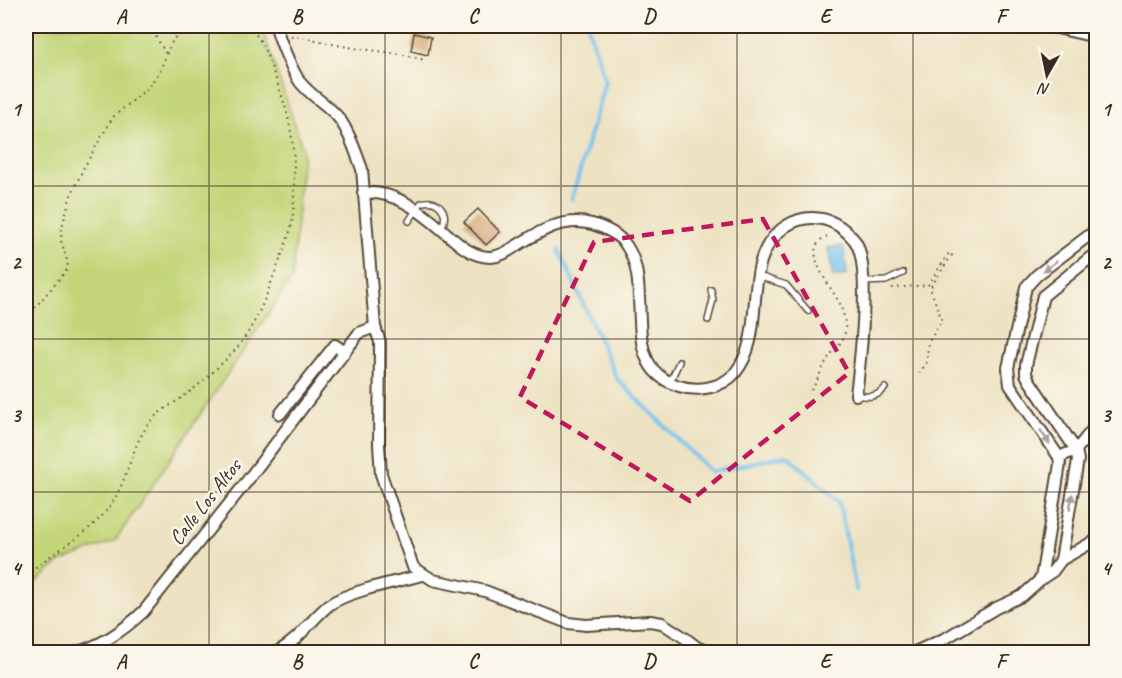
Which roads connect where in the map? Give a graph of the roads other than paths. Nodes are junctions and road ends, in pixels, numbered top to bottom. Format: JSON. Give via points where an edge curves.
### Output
{"nodes":[{"id":1,"x":1048,"y":26,"type":"edge"},
{"id":2,"x":277,"y":31,"type":"edge"},
{"id":3,"x":1096,"y":37,"type":"edge"},
{"id":4,"x":363,"y":193,"type":"junction"},
{"id":5,"x":417,"y":210,"type":"junction"},
{"id":6,"x":410,"y":221,"type":"dead end"},
{"id":7,"x":441,"y":228,"type":"junction"},
{"id":8,"x":1096,"y":230,"type":"edge"},
{"id":9,"x":1096,"y":253,"type":"edge"},
{"id":10,"x":903,"y":273,"type":"dead end"},
{"id":11,"x":758,"y":276,"type":"junction"},
{"id":12,"x":862,"y":282,"type":"junction"},
{"id":13,"x":711,"y":290,"type":"dead end"},
{"id":14,"x":808,"y":311,"type":"dead end"},
{"id":15,"x":708,"y":320,"type":"dead end"},
{"id":16,"x":375,"y":327,"type":"junction"},
{"id":17,"x":345,"y":352,"type":"junction"},
{"id":18,"x":679,"y":362,"type":"dead end"},
{"id":19,"x":670,"y":383,"type":"junction"},
{"id":20,"x":885,"y":388,"type":"dead end"},
{"id":21,"x":856,"y":395,"type":"joint"},
{"id":22,"x":280,"y":414,"type":"dead end"},
{"id":23,"x":1096,"y":425,"type":"edge"},
{"id":24,"x":1076,"y":450,"type":"junction"},
{"id":25,"x":1059,"y":457,"type":"junction"},
{"id":26,"x":1096,"y":540,"type":"edge"},
{"id":27,"x":1061,"y":560,"type":"junction"},
{"id":28,"x":423,"y":575,"type":"junction"},
{"id":29,"x":1041,"y":579,"type":"junction"},
{"id":30,"x":77,"y":652,"type":"edge"},
{"id":31,"x":277,"y":652,"type":"edge"},
{"id":32,"x":712,"y":652,"type":"edge"},
{"id":33,"x":915,"y":652,"type":"edge"}],
"edges":[{"from":1,"to":3,"type":"street"},
{"from":2,"to":4,"type":"street","via":[[300,82],[342,122],[362,169]]},
{"from":4,"to":5,"type":"street","via":[[377,192]]},
{"from":4,"to":16,"type":"street"},
{"from":5,"to":6,"type":"lane"},
{"from":5,"to":7,"type":"street"},
{"from":5,"to":7,"type":"lane","via":[[426,201],[440,205],[445,217]]},
{"from":7,"to":19,"type":"street","via":[[462,248],[489,257],[501,255],[562,223],[583,222],[603,227],[621,238],[639,283],[642,346],[655,371]]},
{"from":8,"to":25,"type":"street","one_way":true,"via":[[1026,287],[1008,368],[1013,390]]},
{"from":9,"to":24,"type":"street","via":[[1043,296],[1026,365],[1029,380]]},
{"from":10,"to":12,"type":"lane","via":[[886,281]]},
{"from":11,"to":12,"type":"street","via":[[772,237],[793,221],[811,218],[828,220],[844,228],[856,243],[862,258]]},
{"from":11,"to":14,"type":"lane","via":[[786,285]]},
{"from":11,"to":19,"type":"street","via":[[746,352],[733,375],[707,388],[688,389]]},
{"from":12,"to":21,"type":"street","via":[[862,344]]},
{"from":13,"to":15,"type":"lane"},
{"from":16,"to":17,"type":"street","name":"Calle Los Altos","via":[[359,333]]},
{"from":16,"to":28,"type":"street","via":[[380,342],[381,474],[413,567]]},
{"from":17,"to":22,"type":"street","name":"Calle Los Altos","via":[[335,345]]},
{"from":17,"to":30,"type":"street","name":"Calle Los Altos","via":[[144,611],[125,629]]},
{"from":18,"to":19,"type":"lane"},
{"from":20,"to":21,"type":"lane","via":[[872,397]]},
{"from":23,"to":24,"type":"street"},
{"from":24,"to":25,"type":"street"},
{"from":27,"to":24,"type":"street","one_way":true,"via":[[1078,460]]},
{"from":25,"to":29,"type":"street"},
{"from":26,"to":27,"type":"street"},
{"from":27,"to":29,"type":"street"},
{"from":28,"to":31,"type":"street","via":[[332,603],[296,640]]},
{"from":28,"to":32,"type":"street","via":[[485,591],[568,623],[662,623],[698,648]]},
{"from":29,"to":33,"type":"street","via":[[1022,596]]}]}
